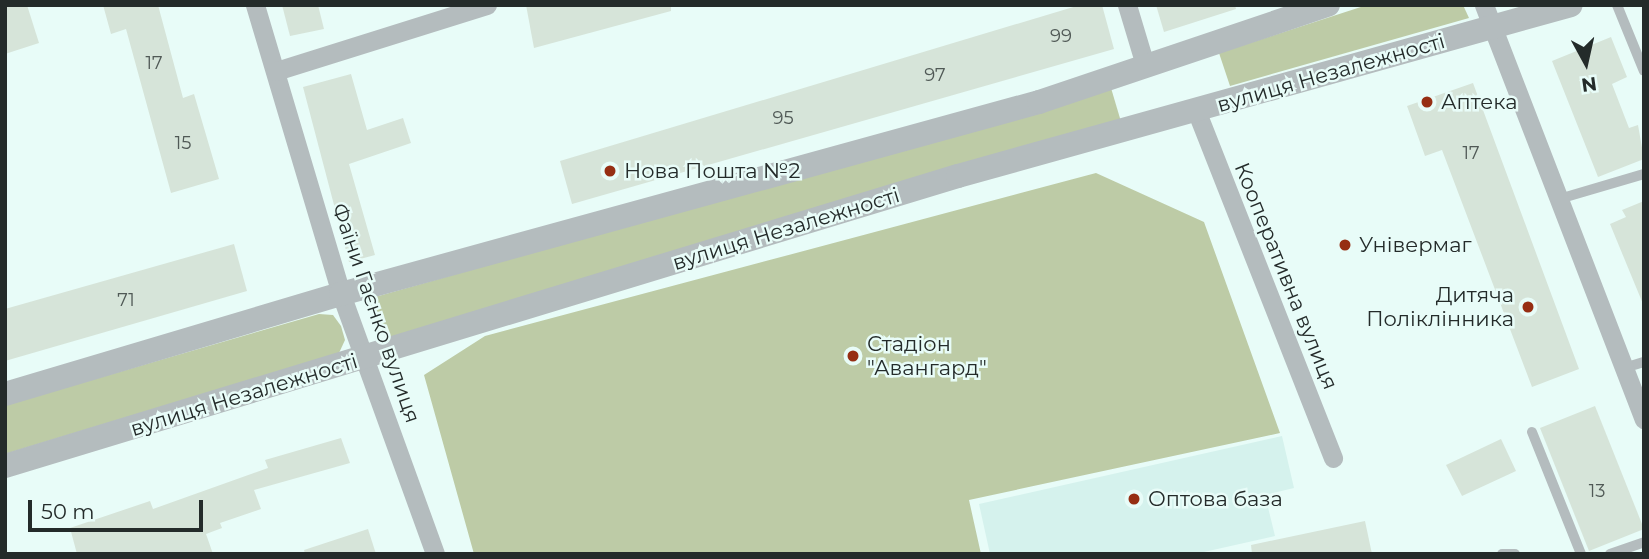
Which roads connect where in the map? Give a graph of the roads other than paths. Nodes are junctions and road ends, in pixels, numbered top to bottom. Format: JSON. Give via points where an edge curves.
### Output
{"nodes":[{"id":1,"x":255,"y":5,"type":"edge"},
{"id":2,"x":487,"y":5,"type":"edge"},
{"id":3,"x":1127,"y":5,"type":"edge"},
{"id":4,"x":1328,"y":5,"type":"edge"},
{"id":5,"x":1571,"y":5,"type":"edge"},
{"id":6,"x":1618,"y":5,"type":"edge"},
{"id":7,"x":1488,"y":17,"type":"edge"},
{"id":8,"x":1145,"y":65,"type":"junction"},
{"id":9,"x":276,"y":71,"type":"junction"},
{"id":10,"x":1644,"y":71,"type":"edge"},
{"id":11,"x":1196,"y":110,"type":"junction"},
{"id":12,"x":1644,"y":174,"type":"edge"},
{"id":13,"x":1559,"y":199,"type":"junction"},
{"id":14,"x":341,"y":294,"type":"junction"},
{"id":15,"x":368,"y":358,"type":"junction"},
{"id":16,"x":1644,"y":362,"type":"edge"},
{"id":17,"x":1624,"y":368,"type":"junction"},
{"id":18,"x":5,"y":394,"type":"edge"},
{"id":19,"x":1644,"y":419,"type":"edge"},
{"id":20,"x":1532,"y":432,"type":"dead end"},
{"id":21,"x":1333,"y":458,"type":"dead end"},
{"id":22,"x":5,"y":466,"type":"edge"},
{"id":23,"x":1644,"y":541,"type":"edge"},
{"id":24,"x":435,"y":554,"type":"edge"},
{"id":25,"x":1502,"y":554,"type":"edge"},
{"id":26,"x":1516,"y":554,"type":"edge"},
{"id":27,"x":1581,"y":554,"type":"edge"},
{"id":28,"x":1610,"y":554,"type":"edge"}],
"edges":[{"from":1,"to":9,"type":"street","name":"Фаїни Гаєнко вулиця"},
{"from":2,"to":9,"type":"street"},
{"from":3,"to":8,"type":"street"},
{"from":4,"to":8,"type":"street"},
{"from":5,"to":7,"type":"street","name":"вулиця Незалежності"},
{"from":6,"to":10,"type":"lane"},
{"from":7,"to":11,"type":"street","name":"вулиця Незалежності"},
{"from":7,"to":13,"type":"street"},
{"from":8,"to":14,"type":"street","via":[[1039,102]]},
{"from":9,"to":14,"type":"street","name":"Фаїни Гаєнко вулиця"},
{"from":11,"to":15,"type":"street","name":"вулиця Незалежності","via":[[958,176]]},
{"from":11,"to":21,"type":"street","name":"Кооперативна вулиця"},
{"from":12,"to":13,"type":"lane"},
{"from":13,"to":17,"type":"street"},
{"from":14,"to":15,"type":"street","name":"Фаїни Гаєнко вулиця"},
{"from":14,"to":18,"type":"street"},
{"from":15,"to":22,"type":"street","name":"вулиця Незалежності"},
{"from":15,"to":24,"type":"street","name":"Фаїни Гаєнко вулиця"},
{"from":16,"to":17,"type":"lane"},
{"from":17,"to":19,"type":"street"},
{"from":20,"to":27,"type":"lane"},
{"from":23,"to":28,"type":"lane"},
{"from":25,"to":26,"type":"lane"}]}
